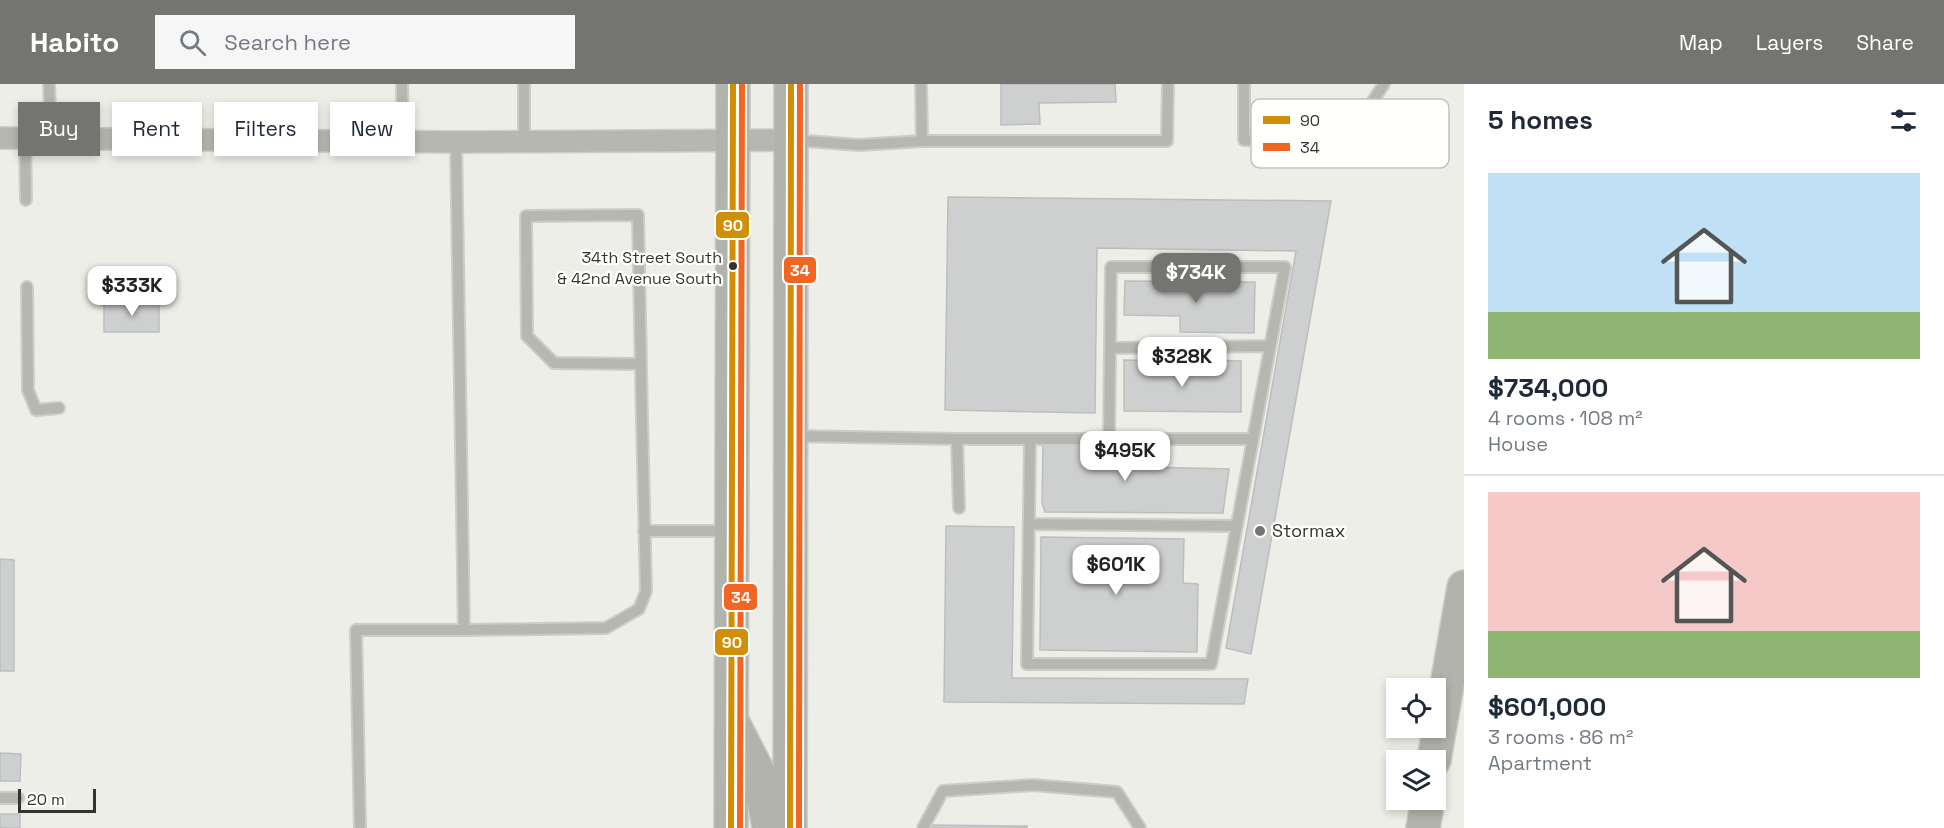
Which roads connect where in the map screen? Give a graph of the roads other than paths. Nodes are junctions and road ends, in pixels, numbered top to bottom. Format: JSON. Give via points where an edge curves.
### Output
{"nodes":[{"id":1,"x":49,"y":84,"type":"edge"},
{"id":2,"x":402,"y":84,"type":"edge"},
{"id":3,"x":524,"y":84,"type":"edge"},
{"id":4,"x":733,"y":84,"type":"edge"},
{"id":5,"x":791,"y":84,"type":"edge"},
{"id":6,"x":921,"y":84,"type":"edge"},
{"id":7,"x":1168,"y":84,"type":"edge"},
{"id":8,"x":1244,"y":84,"type":"edge"},
{"id":9,"x":1384,"y":84,"type":"edge"},
{"id":10,"x":1374,"y":99,"type":"edge"},
{"id":11,"x":50,"y":102,"type":"edge"},
{"id":12,"x":402,"y":102,"type":"edge"},
{"id":13,"x":18,"y":137,"type":"edge"},
{"id":14,"x":0,"y":138,"type":"edge"},
{"id":15,"x":100,"y":138,"type":"edge"},
{"id":16,"x":330,"y":140,"type":"edge"},
{"id":17,"x":415,"y":140,"type":"edge"},
{"id":18,"x":524,"y":140,"type":"junction"},
{"id":19,"x":732,"y":140,"type":"junction"},
{"id":20,"x":790,"y":140,"type":"junction"},
{"id":21,"x":1251,"y":140,"type":"edge"},
{"id":22,"x":922,"y":141,"type":"junction"},
{"id":23,"x":456,"y":142,"type":"junction"},
{"id":24,"x":25,"y":156,"type":"edge"},
{"id":25,"x":26,"y":200,"type":"dead end"},
{"id":26,"x":27,"y":287,"type":"dead end"},
{"id":27,"x":1270,"y":346,"type":"junction"},
{"id":28,"x":1110,"y":348,"type":"junction"},
{"id":29,"x":641,"y":364,"type":"junction"},
{"id":30,"x":59,"y":408,"type":"dead end"},
{"id":31,"x":790,"y":436,"type":"junction"},
{"id":32,"x":957,"y":439,"type":"junction"},
{"id":33,"x":1030,"y":439,"type":"junction"},
{"id":34,"x":1109,"y":439,"type":"junction"},
{"id":35,"x":1253,"y":439,"type":"junction"},
{"id":36,"x":959,"y":508,"type":"dead end"},
{"id":37,"x":1029,"y":524,"type":"junction"},
{"id":38,"x":1237,"y":526,"type":"junction"},
{"id":39,"x":644,"y":531,"type":"junction"},
{"id":40,"x":732,"y":531,"type":"junction"},
{"id":41,"x":1464,"y":587,"type":"edge"},
{"id":42,"x":464,"y":630,"type":"junction"},
{"id":43,"x":731,"y":718,"type":"junction"},
{"id":44,"x":1436,"y":750,"type":"edge"},
{"id":45,"x":0,"y":798,"type":"edge"},
{"id":46,"x":18,"y":798,"type":"dead end"},
{"id":47,"x":1427,"y":810,"type":"edge"},
{"id":48,"x":360,"y":828,"type":"edge"},
{"id":49,"x":731,"y":828,"type":"edge"},
{"id":50,"x":772,"y":828,"type":"edge"},
{"id":51,"x":790,"y":828,"type":"edge"},
{"id":52,"x":923,"y":828,"type":"edge"},
{"id":53,"x":1140,"y":828,"type":"edge"},
{"id":54,"x":1424,"y":828,"type":"edge"}],
"edges":[{"from":1,"to":11,"type":"lane"},
{"from":2,"to":12,"type":"lane"},
{"from":3,"to":18,"type":"lane"},
{"from":4,"to":19,"type":"highway"},
{"from":5,"to":20,"type":"highway"},
{"from":6,"to":22,"type":"lane"},
{"from":7,"to":22,"type":"lane","via":[[1167,141]]},
{"from":8,"to":21,"type":"lane","via":[[1244,140]]},
{"from":9,"to":10,"type":"lane"},
{"from":13,"to":14,"type":"street"},
{"from":15,"to":16,"type":"street"},
{"from":17,"to":23,"type":"street"},
{"from":18,"to":19,"type":"street"},
{"from":18,"to":23,"type":"street"},
{"from":19,"to":20,"type":"street"},
{"from":19,"to":40,"type":"highway"},
{"from":20,"to":22,"type":"lane","via":[[859,144]]},
{"from":20,"to":31,"type":"highway"},
{"from":23,"to":42,"type":"lane"},
{"from":24,"to":25,"type":"lane"},
{"from":26,"to":30,"type":"lane","via":[[28,390],[36,410]]},
{"from":27,"to":28,"type":"lane"},
{"from":27,"to":28,"type":"lane","via":[[1285,267],[1111,267]]},
{"from":27,"to":35,"type":"lane"},
{"from":28,"to":34,"type":"lane"},
{"from":29,"to":29,"type":"lane","via":[[638,214],[526,216],[528,336],[554,363]]},
{"from":29,"to":39,"type":"lane"},
{"from":31,"to":32,"type":"lane"},
{"from":31,"to":51,"type":"highway"},
{"from":32,"to":33,"type":"lane"},
{"from":32,"to":36,"type":"lane"},
{"from":33,"to":34,"type":"lane"},
{"from":33,"to":37,"type":"lane"},
{"from":34,"to":35,"type":"lane"},
{"from":35,"to":38,"type":"lane"},
{"from":37,"to":38,"type":"lane"},
{"from":37,"to":38,"type":"lane","via":[[1027,664],[1211,664]]},
{"from":39,"to":40,"type":"lane"},
{"from":39,"to":42,"type":"lane","via":[[646,591],[639,609],[606,628]]},
{"from":40,"to":43,"type":"highway"},
{"from":41,"to":44,"type":"highway"},
{"from":42,"to":48,"type":"lane","via":[[356,630]]},
{"from":43,"to":49,"type":"highway"},
{"from":43,"to":50,"type":"highway","via":[[759,774]]},
{"from":45,"to":46,"type":"lane"},
{"from":47,"to":54,"type":"highway"},
{"from":52,"to":53,"type":"lane","via":[[943,791],[1033,785],[1117,792]]}]}
